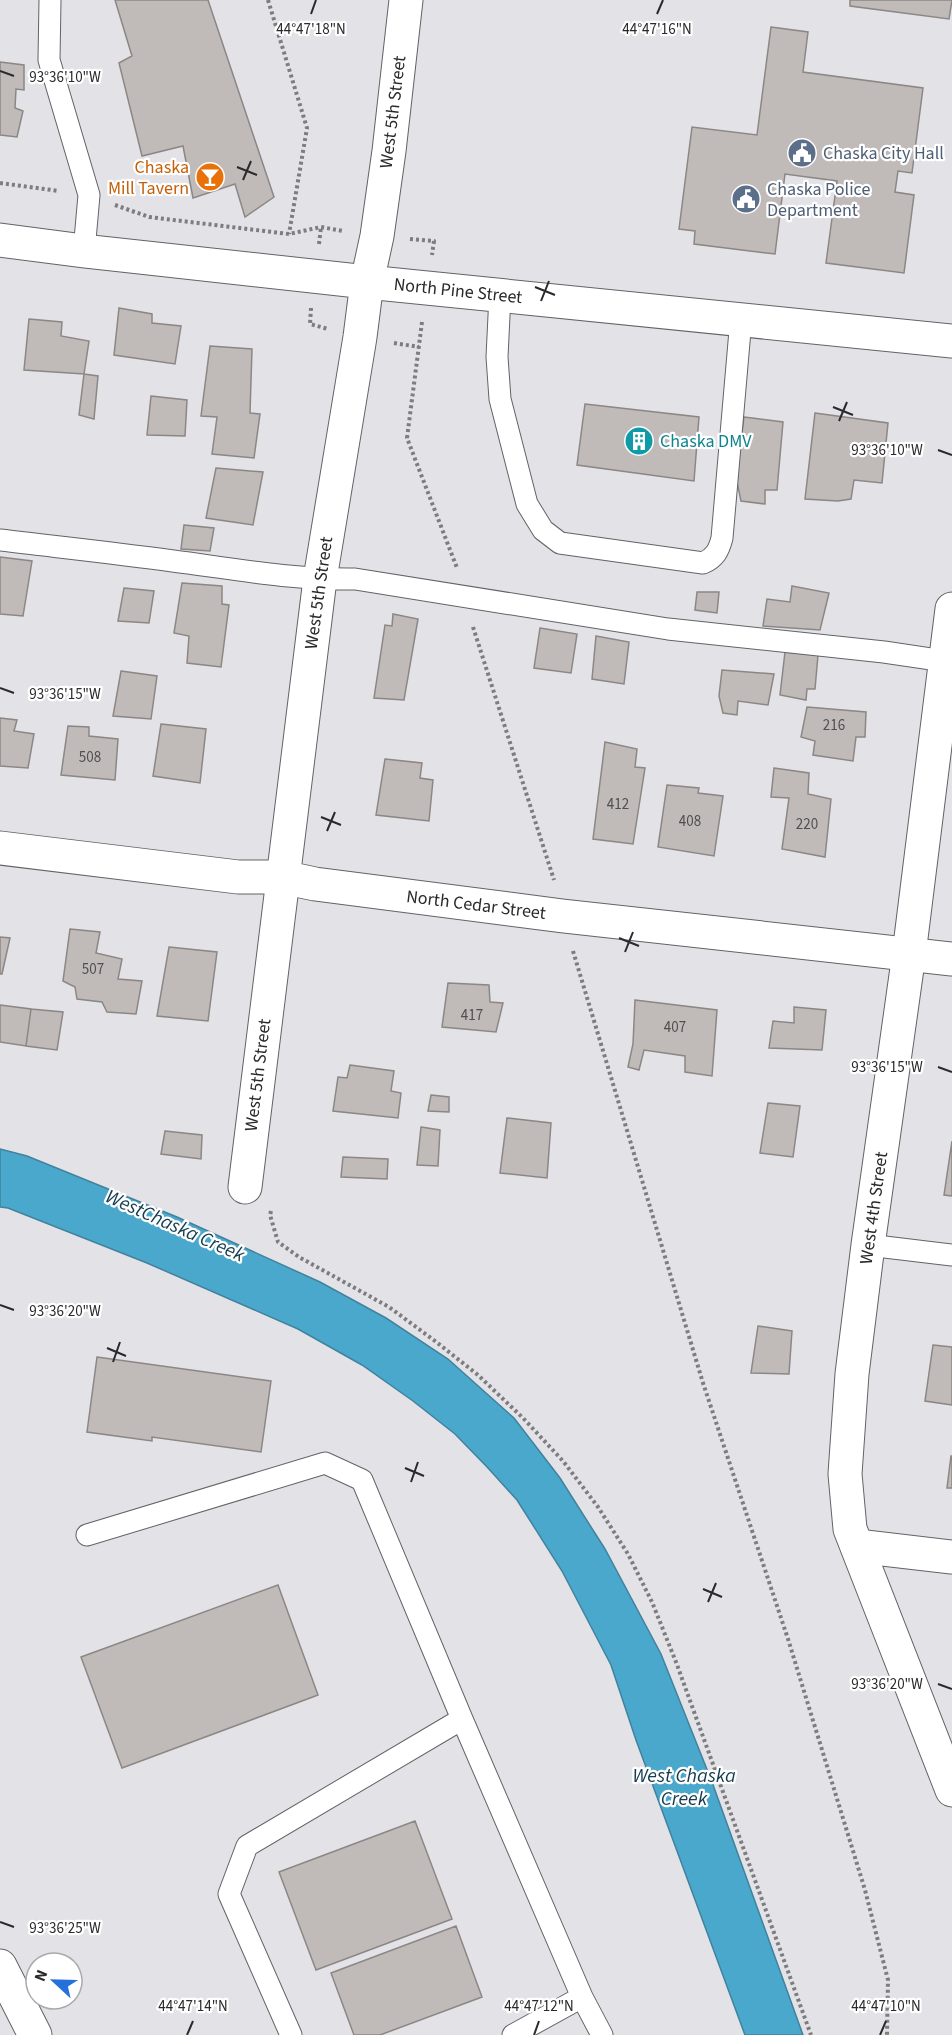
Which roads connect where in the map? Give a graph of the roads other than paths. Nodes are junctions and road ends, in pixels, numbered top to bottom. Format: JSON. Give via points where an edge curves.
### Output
{"nodes":[{"id":1,"x":50,"y":0,"type":"edge"},
{"id":2,"x":406,"y":0,"type":"edge"},
{"id":3,"x":0,"y":240,"type":"edge"},
{"id":4,"x":84,"y":251,"type":"junction"},
{"id":5,"x":367,"y":282,"type":"junction"},
{"id":6,"x":500,"y":295,"type":"junction"},
{"id":7,"x":741,"y":319,"type":"junction"},
{"id":8,"x":952,"y":341,"type":"edge"},
{"id":9,"x":0,"y":540,"type":"edge"},
{"id":10,"x":320,"y":579,"type":"junction"},
{"id":11,"x":952,"y":609,"type":"edge"},
{"id":12,"x":949,"y":662,"type":"edge"},
{"id":13,"x":0,"y":848,"type":"edge"},
{"id":14,"x":282,"y":877,"type":"junction"},
{"id":15,"x":909,"y":954,"type":"junction"},
{"id":16,"x":952,"y":959,"type":"edge"},
{"id":17,"x":245,"y":1187,"type":"dead end"},
{"id":18,"x":868,"y":1245,"type":"junction"},
{"id":19,"x":952,"y":1255,"type":"edge"},
{"id":20,"x":87,"y":1535,"type":"dead end"},
{"id":21,"x":856,"y":1546,"type":"junction"},
{"id":22,"x":952,"y":1557,"type":"edge"},
{"id":23,"x":462,"y":1719,"type":"junction"},
{"id":24,"x":952,"y":1790,"type":"edge"},
{"id":25,"x":0,"y":1966,"type":"edge"},
{"id":26,"x":582,"y":1997,"type":"junction"},
{"id":27,"x":35,"y":2035,"type":"edge"},
{"id":28,"x":291,"y":2035,"type":"edge"},
{"id":29,"x":513,"y":2035,"type":"edge"},
{"id":30,"x":602,"y":2035,"type":"edge"}],
"edges":[{"from":1,"to":4,"type":"lane","via":[[49,60],[89,195]]},
{"from":2,"to":5,"type":"street","name":"West 5th Street","via":[[389,151]]},
{"from":3,"to":4,"type":"street","name":"North Pine Street"},
{"from":4,"to":5,"type":"street","name":"North Pine Street"},
{"from":5,"to":6,"type":"street","name":"North Pine Street"},
{"from":5,"to":10,"type":"street","name":"West 5th Street"},
{"from":6,"to":7,"type":"street","name":"North Pine Street"},
{"from":6,"to":7,"type":"lane","via":[[500,399],[527,504],[543,530],[560,543],[703,563],[719,550],[722,538]]},
{"from":7,"to":8,"type":"street","name":"North Pine Street"},
{"from":9,"to":10,"type":"lane"},
{"from":10,"to":12,"type":"lane","via":[[355,579],[668,629]]},
{"from":10,"to":14,"type":"street","name":"West 5th Street"},
{"from":11,"to":12,"type":"street","name":"West 4th Street"},
{"from":12,"to":15,"type":"street","name":"West 4th Street"},
{"from":13,"to":14,"type":"street","name":"North Cedar Street","via":[[238,877]]},
{"from":14,"to":15,"type":"street","name":"North Cedar Street","via":[[563,916]]},
{"from":14,"to":17,"type":"street","name":"West 5th Street"},
{"from":15,"to":16,"type":"street","name":"North Cedar Street"},
{"from":15,"to":18,"type":"street","name":"West 4th Street"},
{"from":18,"to":19,"type":"lane"},
{"from":18,"to":21,"type":"street","name":"West 4th Street","via":[[852,1374],[846,1474],[850,1529]]},
{"from":20,"to":23,"type":"lane","via":[[325,1463],[362,1480]]},
{"from":21,"to":22,"type":"street"},
{"from":21,"to":24,"type":"street","name":"West 4th Street"},
{"from":23,"to":26,"type":"lane"},
{"from":23,"to":28,"type":"lane","via":[[247,1846],[229,1894]]},
{"from":25,"to":27,"type":"street"},
{"from":26,"to":29,"type":"lane"},
{"from":26,"to":30,"type":"lane"}]}
